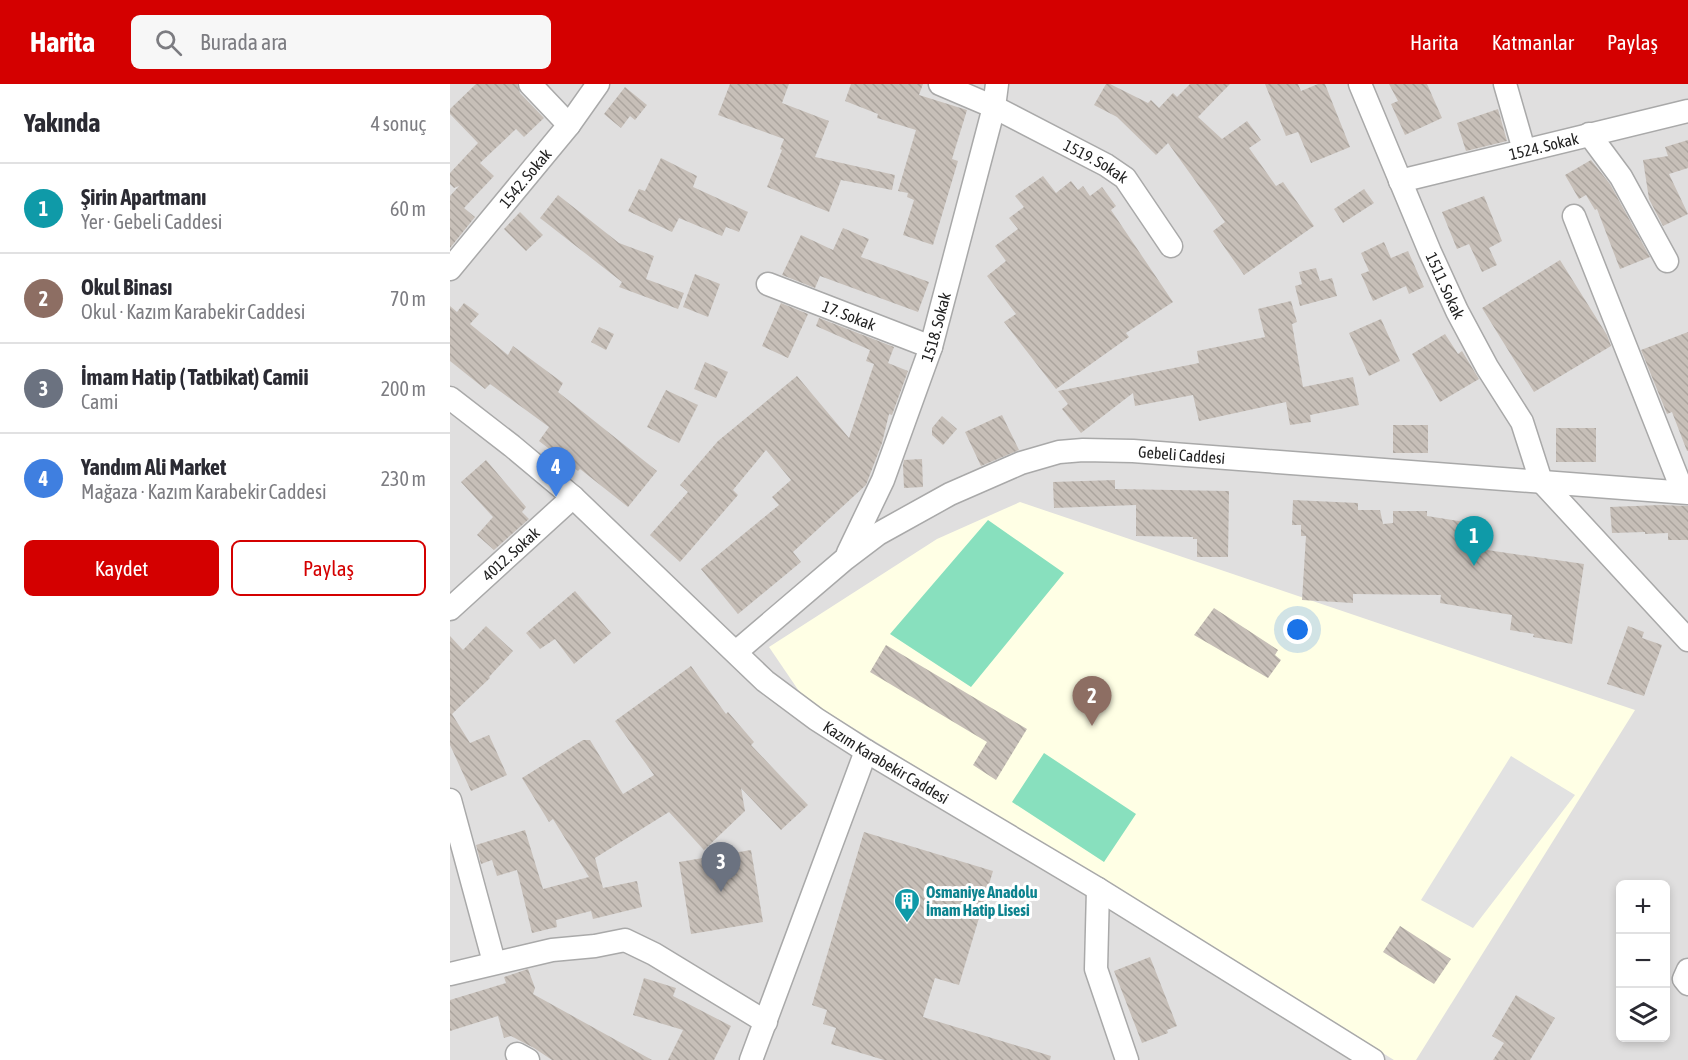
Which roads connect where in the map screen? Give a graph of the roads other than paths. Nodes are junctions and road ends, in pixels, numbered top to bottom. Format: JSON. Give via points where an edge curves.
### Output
{"nodes":[{"id":1,"x":530,"y":84,"type":"edge"},
{"id":2,"x":597,"y":84,"type":"edge"},
{"id":3,"x":940,"y":84,"type":"edge"},
{"id":4,"x":997,"y":84,"type":"edge"},
{"id":5,"x":1360,"y":84,"type":"edge"},
{"id":6,"x":1505,"y":84,"type":"edge"},
{"id":7,"x":994,"y":107,"type":"junction"},
{"id":8,"x":1688,"y":111,"type":"edge"},
{"id":9,"x":569,"y":125,"type":"junction"},
{"id":10,"x":1589,"y":134,"type":"junction"},
{"id":11,"x":1524,"y":150,"type":"junction"},
{"id":12,"x":1400,"y":181,"type":"junction"},
{"id":13,"x":1574,"y":216,"type":"dead end"},
{"id":14,"x":1171,"y":246,"type":"dead end"},
{"id":15,"x":1667,"y":261,"type":"dead end"},
{"id":16,"x":450,"y":268,"type":"edge"},
{"id":17,"x":768,"y":284,"type":"dead end"},
{"id":18,"x":931,"y":347,"type":"junction"},
{"id":19,"x":450,"y":398,"type":"edge"},
{"id":20,"x":1541,"y":481,"type":"junction"},
{"id":21,"x":1685,"y":492,"type":"edge"},
{"id":22,"x":573,"y":498,"type":"junction"},
{"id":23,"x":845,"y":559,"type":"junction"},
{"id":24,"x":450,"y":609,"type":"edge"},
{"id":25,"x":1688,"y":640,"type":"edge"},
{"id":26,"x":736,"y":652,"type":"junction"},
{"id":27,"x":866,"y":752,"type":"junction"},
{"id":28,"x":450,"y":800,"type":"edge"},
{"id":29,"x":1098,"y":889,"type":"junction"},
{"id":30,"x":494,"y":962,"type":"junction"},
{"id":31,"x":1688,"y":970,"type":"edge"},
{"id":32,"x":450,"y":974,"type":"edge"},
{"id":33,"x":1688,"y":984,"type":"edge"},
{"id":34,"x":766,"y":1022,"type":"junction"},
{"id":35,"x":751,"y":1060,"type":"edge"},
{"id":36,"x":1127,"y":1060,"type":"edge"},
{"id":37,"x":1373,"y":1060,"type":"edge"}],
"edges":[{"from":1,"to":9,"type":"street"},
{"from":2,"to":9,"type":"street","name":"1542. Sokak"},
{"from":3,"to":7,"type":"street","name":"1519. Sokak"},
{"from":4,"to":7,"type":"street","name":"1518. Sokak"},
{"from":5,"to":12,"type":"street","name":"1511. Sokak"},
{"from":6,"to":11,"type":"street"},
{"from":7,"to":14,"type":"street","name":"1519. Sokak","via":[[1125,178]]},
{"from":7,"to":18,"type":"street","name":"1518. Sokak"},
{"from":8,"to":10,"type":"street","name":"1524. Sokak"},
{"from":9,"to":16,"type":"street","name":"1542. Sokak"},
{"from":10,"to":11,"type":"street","name":"1524. Sokak"},
{"from":10,"to":15,"type":"street","via":[[1621,177]]},
{"from":11,"to":12,"type":"street","name":"1524. Sokak"},
{"from":12,"to":20,"type":"street","name":"1511. Sokak","via":[[1457,311],[1522,422]]},
{"from":13,"to":21,"type":"street"},
{"from":17,"to":18,"type":"street","name":"17. Sokak"},
{"from":18,"to":23,"type":"street","name":"1518. Sokak","via":[[883,480]]},
{"from":19,"to":22,"type":"street","name":"Kazım Karabekir Caddesi"},
{"from":20,"to":21,"type":"street","name":"Gebeli Caddesi"},
{"from":20,"to":23,"type":"street","name":"Gebeli Caddesi","via":[[1133,451],[1059,452],[1021,463],[950,494],[878,534]]},
{"from":20,"to":25,"type":"street"},
{"from":22,"to":24,"type":"street","name":"4012. Sokak"},
{"from":22,"to":26,"type":"street","name":"Kazım Karabekir Caddesi"},
{"from":23,"to":26,"type":"street","name":"Gebeli Caddesi"},
{"from":26,"to":27,"type":"street","name":"Kazım Karabekir Caddesi","via":[[765,681]]},
{"from":27,"to":29,"type":"street","name":"Kazım Karabekir Caddesi"},
{"from":27,"to":34,"type":"street"},
{"from":28,"to":30,"type":"street"},
{"from":29,"to":36,"type":"street","via":[[1096,969]]},
{"from":29,"to":37,"type":"street","name":"Kazım Karabekir Caddesi"},
{"from":30,"to":32,"type":"street"},
{"from":30,"to":34,"type":"street","via":[[625,940]]},
{"from":31,"to":33,"type":"street","via":[[1684,979]]},
{"from":34,"to":35,"type":"street"}]}
